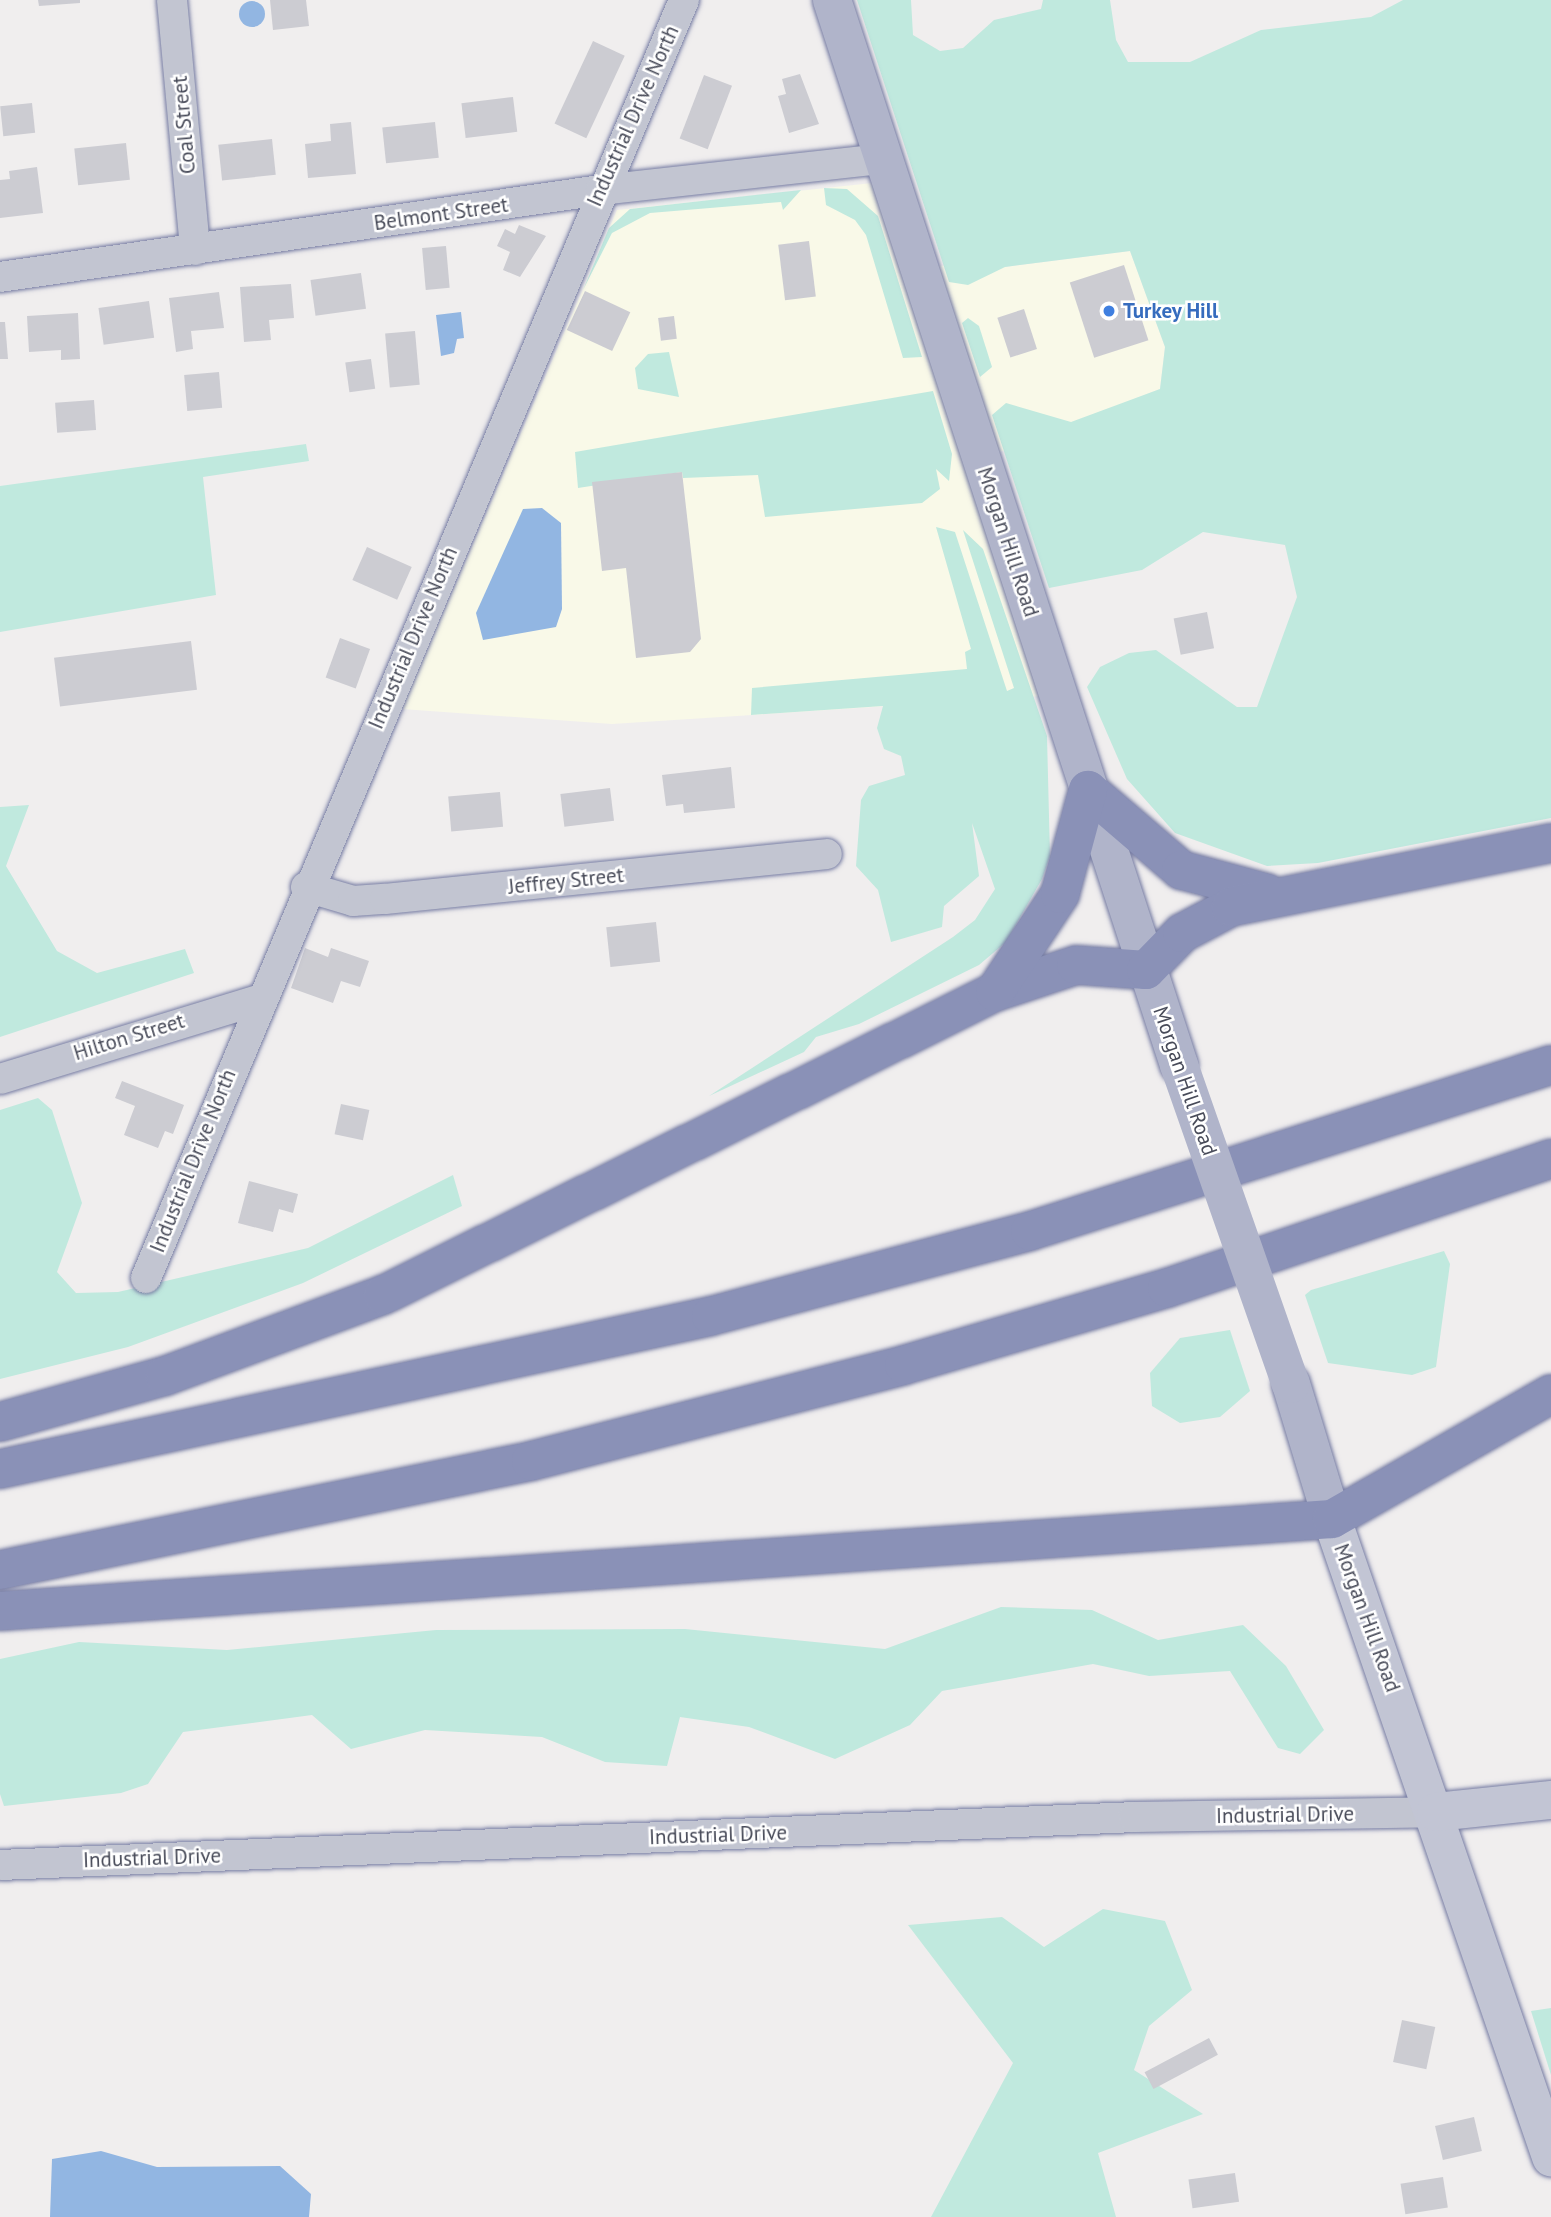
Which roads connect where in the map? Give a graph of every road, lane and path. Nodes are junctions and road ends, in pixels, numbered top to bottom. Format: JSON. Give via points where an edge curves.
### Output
{"nodes":[{"id":1,"x":172,"y":0,"type":"edge"},
{"id":2,"x":684,"y":0,"type":"edge"},
{"id":3,"x":832,"y":0,"type":"edge"},
{"id":4,"x":883,"y":159,"type":"junction"},
{"id":5,"x":601,"y":190,"type":"junction"},
{"id":6,"x":195,"y":250,"type":"junction"},
{"id":7,"x":0,"y":277,"type":"edge"},
{"id":8,"x":1088,"y":790,"type":"junction"},
{"id":9,"x":1551,"y":843,"type":"edge"},
{"id":10,"x":827,"y":854,"type":"dead end"},
{"id":11,"x":306,"y":887,"type":"junction"},
{"id":12,"x":1294,"y":894,"type":"junction"},
{"id":13,"x":1146,"y":970,"type":"junction"},
{"id":14,"x":995,"y":992,"type":"junction"},
{"id":15,"x":258,"y":1000,"type":"junction"},
{"id":16,"x":1551,"y":1065,"type":"edge"},
{"id":17,"x":0,"y":1079,"type":"edge"},
{"id":18,"x":1551,"y":1159,"type":"edge"},
{"id":19,"x":146,"y":1278,"type":"dead end"},
{"id":20,"x":1551,"y":1394,"type":"edge"},
{"id":21,"x":0,"y":1422,"type":"edge"},
{"id":22,"x":0,"y":1469,"type":"edge"},
{"id":23,"x":1332,"y":1519,"type":"junction"},
{"id":24,"x":0,"y":1570,"type":"edge"},
{"id":25,"x":0,"y":1611,"type":"edge"},
{"id":26,"x":1551,"y":1800,"type":"edge"},
{"id":27,"x":1436,"y":1812,"type":"junction"},
{"id":28,"x":0,"y":1865,"type":"edge"},
{"id":29,"x":1551,"y":2158,"type":"edge"}],
"edges":[{"from":1,"to":6,"type":"street","name":"Coal Street"},
{"from":2,"to":5,"type":"street","name":"Industrial Drive North"},
{"from":3,"to":4,"type":"main road","name":"Morgan Hill Road"},
{"from":4,"to":5,"type":"street","name":"Belmont Street"},
{"from":4,"to":8,"type":"main road","name":"Morgan Hill Road"},
{"from":5,"to":6,"type":"street","name":"Belmont Street"},
{"from":5,"to":11,"type":"street","name":"Industrial Drive North"},
{"from":6,"to":7,"type":"street","name":"Belmont Street"},
{"from":8,"to":12,"type":"highway","via":[[1188,874]]},
{"from":8,"to":13,"type":"main road","name":"Morgan Hill Road"},
{"from":8,"to":14,"type":"highway","via":[[1060,894],[1038,936]]},
{"from":9,"to":12,"type":"highway"},
{"from":10,"to":11,"type":"street","name":"Jeffrey Street","via":[[385,899],[353,901]]},
{"from":11,"to":15,"type":"street","name":"Industrial Drive North"},
{"from":12,"to":13,"type":"highway","via":[[1204,917]]},
{"from":13,"to":14,"type":"highway","via":[[1076,965]]},
{"from":13,"to":23,"type":"main road","name":"Morgan Hill Road","bridge":true,"via":[[1291,1384]]},
{"from":14,"to":21,"type":"highway","via":[[383,1294],[165,1376]]},
{"from":15,"to":17,"type":"street","name":"Hilton Street"},
{"from":15,"to":19,"type":"street","name":"Industrial Drive North"},
{"from":16,"to":22,"type":"highway","via":[[1030,1231],[711,1316]]},
{"from":18,"to":24,"type":"highway","via":[[1167,1288],[904,1365],[531,1461]]},
{"from":20,"to":23,"type":"highway"},
{"from":23,"to":25,"type":"highway"},
{"from":23,"to":27,"type":"main road","name":"Morgan Hill Road"},
{"from":26,"to":27,"type":"main road"},
{"from":27,"to":28,"type":"street","name":"Industrial Drive","via":[[1135,1817]]},
{"from":27,"to":29,"type":"main road","name":"Morgan Hill Road"}]}
